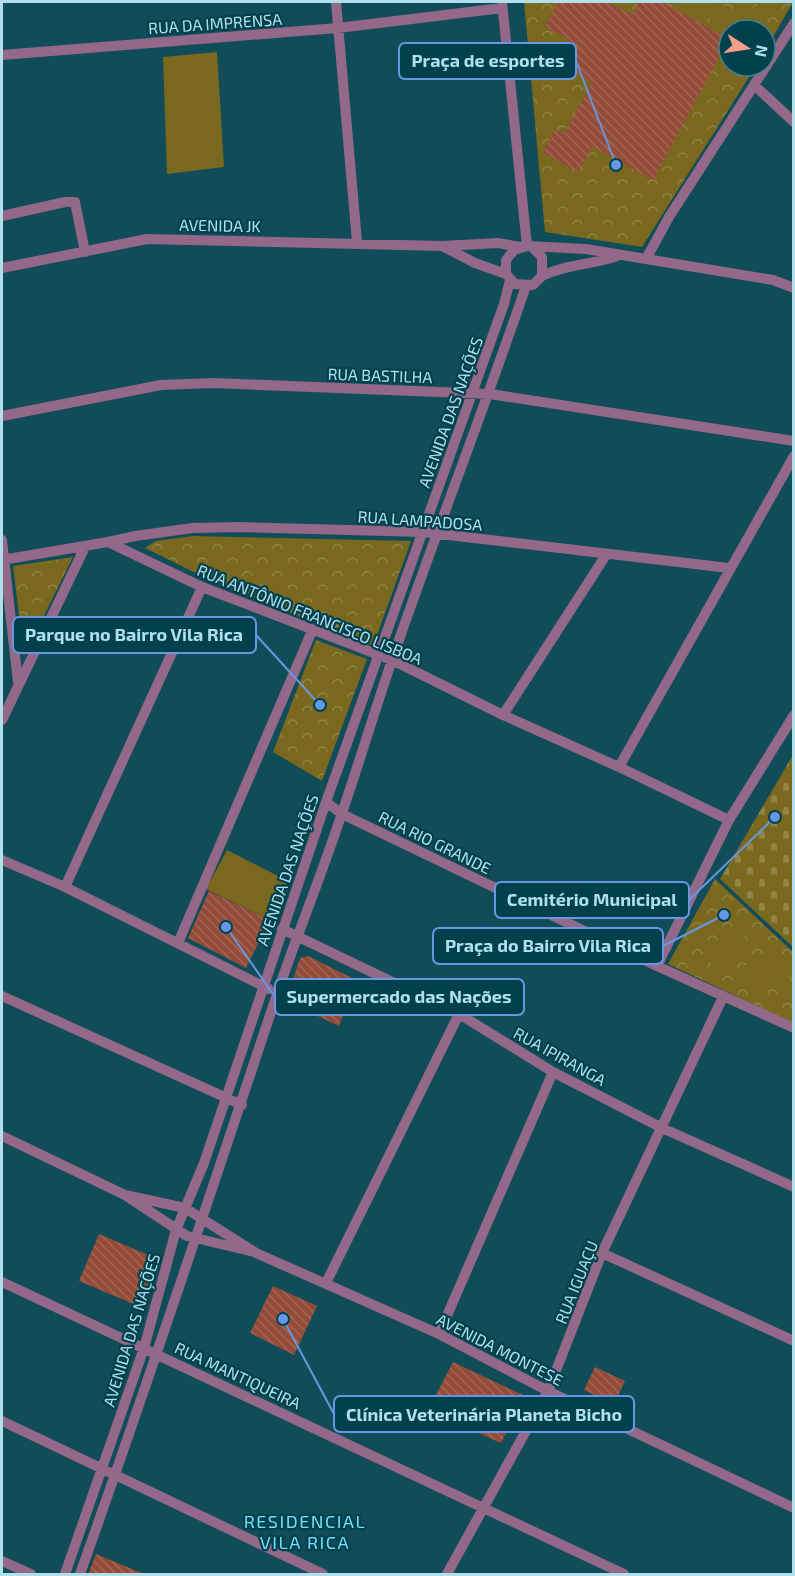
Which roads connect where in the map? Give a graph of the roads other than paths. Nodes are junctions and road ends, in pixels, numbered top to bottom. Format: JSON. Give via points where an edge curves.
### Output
{"nodes":[{"id":1,"x":336,"y":2,"type":"edge"},
{"id":2,"x":502,"y":5,"type":"edge"},
{"id":3,"x":794,"y":23,"type":"edge"},
{"id":4,"x":338,"y":28,"type":"junction"},
{"id":5,"x":2,"y":55,"type":"edge"},
{"id":6,"x":754,"y":85,"type":"junction"},
{"id":7,"x":794,"y":122,"type":"edge"},
{"id":8,"x":2,"y":216,"type":"edge"},
{"id":9,"x":357,"y":242,"type":"junction"},
{"id":10,"x":442,"y":246,"type":"junction"},
{"id":11,"x":526,"y":247,"type":"junction"},
{"id":12,"x":85,"y":252,"type":"junction"},
{"id":13,"x":617,"y":256,"type":"junction"},
{"id":14,"x":646,"y":259,"type":"junction"},
{"id":15,"x":2,"y":268,"type":"edge"},
{"id":16,"x":542,"y":276,"type":"junction"},
{"id":17,"x":508,"y":277,"type":"junction"},
{"id":18,"x":526,"y":286,"type":"junction"},
{"id":19,"x":794,"y":288,"type":"edge"},
{"id":20,"x":472,"y":393,"type":"junction"},
{"id":21,"x":490,"y":394,"type":"junction"},
{"id":22,"x":2,"y":416,"type":"edge"},
{"id":23,"x":794,"y":441,"type":"edge"},
{"id":24,"x":794,"y":456,"type":"edge"},
{"id":25,"x":423,"y":532,"type":"junction"},
{"id":26,"x":437,"y":534,"type":"junction"},
{"id":27,"x":2,"y":540,"type":"edge"},
{"id":28,"x":108,"y":542,"type":"junction"},
{"id":29,"x":85,"y":547,"type":"junction"},
{"id":30,"x":606,"y":555,"type":"junction"},
{"id":31,"x":2,"y":560,"type":"edge"},
{"id":32,"x":729,"y":568,"type":"junction"},
{"id":33,"x":202,"y":587,"type":"junction"},
{"id":34,"x":312,"y":631,"type":"junction"},
{"id":35,"x":379,"y":655,"type":"junction"},
{"id":36,"x":392,"y":660,"type":"junction"},
{"id":37,"x":18,"y":682,"type":"junction"},
{"id":38,"x":503,"y":715,"type":"junction"},
{"id":39,"x":794,"y":715,"type":"edge"},
{"id":40,"x":2,"y":720,"type":"edge"},
{"id":41,"x":619,"y":767,"type":"junction"},
{"id":42,"x":326,"y":802,"type":"junction"},
{"id":43,"x":342,"y":814,"type":"junction"},
{"id":44,"x":729,"y":820,"type":"junction"},
{"id":45,"x":2,"y":860,"type":"edge"},
{"id":46,"x":66,"y":888,"type":"junction"},
{"id":47,"x":282,"y":929,"type":"junction"},
{"id":48,"x":297,"y":937,"type":"junction"},
{"id":49,"x":178,"y":943,"type":"junction"},
{"id":50,"x":657,"y":966,"type":"junction"},
{"id":51,"x":263,"y":986,"type":"junction"},
{"id":52,"x":278,"y":993,"type":"junction"},
{"id":53,"x":2,"y":996,"type":"edge"},
{"id":54,"x":723,"y":997,"type":"junction"},
{"id":55,"x":459,"y":1014,"type":"junction"},
{"id":56,"x":794,"y":1028,"type":"edge"},
{"id":57,"x":553,"y":1072,"type":"junction"},
{"id":58,"x":227,"y":1097,"type":"junction"},
{"id":59,"x":242,"y":1105,"type":"junction"},
{"id":60,"x":662,"y":1128,"type":"junction"},
{"id":61,"x":2,"y":1136,"type":"edge"},
{"id":62,"x":794,"y":1187,"type":"edge"},
{"id":63,"x":124,"y":1195,"type":"junction"},
{"id":64,"x":184,"y":1208,"type":"junction"},
{"id":65,"x":203,"y":1217,"type":"junction"},
{"id":66,"x":176,"y":1230,"type":"junction"},
{"id":67,"x":196,"y":1239,"type":"junction"},
{"id":68,"x":256,"y":1253,"type":"junction"},
{"id":69,"x":602,"y":1253,"type":"junction"},
{"id":70,"x":2,"y":1282,"type":"edge"},
{"id":71,"x":326,"y":1283,"type":"junction"},
{"id":72,"x":440,"y":1334,"type":"junction"},
{"id":73,"x":794,"y":1341,"type":"edge"},
{"id":74,"x":144,"y":1348,"type":"junction"},
{"id":75,"x":159,"y":1354,"type":"junction"},
{"id":76,"x":548,"y":1392,"type":"junction"},
{"id":77,"x":2,"y":1422,"type":"edge"},
{"id":78,"x":101,"y":1469,"type":"junction"},
{"id":79,"x":116,"y":1475,"type":"junction"},
{"id":80,"x":484,"y":1508,"type":"junction"},
{"id":81,"x":794,"y":1508,"type":"edge"},
{"id":82,"x":2,"y":1561,"type":"edge"},
{"id":83,"x":31,"y":1575,"type":"edge"},
{"id":84,"x":65,"y":1575,"type":"edge"},
{"id":85,"x":80,"y":1575,"type":"edge"},
{"id":86,"x":323,"y":1575,"type":"edge"},
{"id":87,"x":447,"y":1575,"type":"edge"},
{"id":88,"x":624,"y":1575,"type":"edge"}],
"edges":[{"from":1,"to":4,"type":"street"},
{"from":2,"to":4,"type":"street","name":"RUA DA IMPRENSA"},
{"from":2,"to":11,"type":"street"},
{"from":3,"to":6,"type":"street"},
{"from":4,"to":5,"type":"street","name":"RUA DA IMPRENSA"},
{"from":4,"to":9,"type":"street"},
{"from":6,"to":7,"type":"street"},
{"from":6,"to":14,"type":"street"},
{"from":8,"to":12,"type":"street","via":[[75,202]]},
{"from":9,"to":10,"type":"street","name":"AVENIDA JK"},
{"from":9,"to":12,"type":"street","name":"AVENIDA JK","via":[[147,239]]},
{"from":10,"to":11,"type":"street","name":"AVENIDA JK","via":[[479,242]]},
{"from":10,"to":17,"type":"street","name":"AVENIDA JK"},
{"from":11,"to":13,"type":"street","name":"AVENIDA JK","via":[[586,249]]},
{"from":11,"to":16,"type":"street","via":[[542,257]]},
{"from":11,"to":17,"type":"street","via":[[509,254],[505,267]]},
{"from":12,"to":15,"type":"street","name":"AVENIDA JK"},
{"from":13,"to":14,"type":"street","name":"AVENIDA JK"},
{"from":13,"to":16,"type":"street","name":"AVENIDA JK","via":[[594,264],[555,269]]},
{"from":14,"to":19,"type":"street","name":"AVENIDA JK","via":[[773,280]]},
{"from":16,"to":18,"type":"street"},
{"from":17,"to":18,"type":"street"},
{"from":17,"to":20,"type":"street","name":"AVENIDA DAS NAÇÕES"},
{"from":18,"to":21,"type":"street","name":"AVENIDA DAS NAÇÕES"},
{"from":20,"to":21,"type":"street","name":"RUA BASTILHA"},
{"from":20,"to":22,"type":"street","name":"RUA BASTILHA","via":[[178,383]]},
{"from":20,"to":25,"type":"street","name":"AVENIDA DAS NAÇÕES"},
{"from":21,"to":23,"type":"street","name":"RUA BASTILHA"},
{"from":21,"to":26,"type":"street","name":"AVENIDA DAS NAÇÕES"},
{"from":24,"to":32,"type":"street"},
{"from":25,"to":26,"type":"street","name":"RUA LAMPADOSA"},
{"from":25,"to":28,"type":"street","name":"RUA LAMPADOSA","via":[[193,528]]},
{"from":25,"to":35,"type":"street","name":"AVENIDA DAS NAÇÕES"},
{"from":26,"to":30,"type":"street","name":"RUA LAMPADOSA"},
{"from":26,"to":36,"type":"street","name":"AVENIDA DAS NAÇÕES"},
{"from":27,"to":31,"type":"street"},
{"from":28,"to":29,"type":"street"},
{"from":28,"to":33,"type":"street","name":"RUA ANTÔNIO FRANCISCO LISBOA"},
{"from":29,"to":31,"type":"street"},
{"from":29,"to":37,"type":"street"},
{"from":30,"to":32,"type":"street","name":"RUA LAMPADOSA"},
{"from":30,"to":38,"type":"street"},
{"from":31,"to":37,"type":"street"},
{"from":32,"to":41,"type":"street"},
{"from":33,"to":34,"type":"street","name":"RUA ANTÔNIO FRANCISCO LISBOA"},
{"from":33,"to":46,"type":"street"},
{"from":34,"to":35,"type":"street","name":"RUA ANTÔNIO FRANCISCO LISBOA"},
{"from":34,"to":49,"type":"street"},
{"from":35,"to":36,"type":"street","name":"RUA ANTÔNIO FRANCISCO LISBOA"},
{"from":35,"to":42,"type":"street","name":"AVENIDA DAS NAÇÕES"},
{"from":36,"to":38,"type":"street","name":"RUA ANTÔNIO FRANCISCO LISBOA"},
{"from":36,"to":43,"type":"street","name":"AVENIDA DAS NAÇÕES"},
{"from":37,"to":40,"type":"street"},
{"from":38,"to":41,"type":"street","name":"RUA ANTÔNIO FRANCISCO LISBOA"},
{"from":39,"to":44,"type":"street"},
{"from":41,"to":44,"type":"street","name":"RUA ANTÔNIO FRANCISCO LISBOA"},
{"from":42,"to":43,"type":"street","name":"RUA RIO GRANDE"},
{"from":42,"to":47,"type":"street","name":"AVENIDA DAS NAÇÕES"},
{"from":43,"to":48,"type":"street","name":"AVENIDA DAS NAÇÕES"},
{"from":43,"to":50,"type":"street","name":"RUA RIO GRANDE"},
{"from":44,"to":50,"type":"street"},
{"from":45,"to":46,"type":"street"},
{"from":46,"to":49,"type":"street"},
{"from":47,"to":48,"type":"street","name":"RUA IPIRANGA"},
{"from":47,"to":51,"type":"street","name":"AVENIDA DAS NAÇÕES"},
{"from":48,"to":52,"type":"street","name":"AVENIDA DAS NAÇÕES"},
{"from":48,"to":55,"type":"street","name":"RUA IPIRANGA"},
{"from":49,"to":51,"type":"street"},
{"from":50,"to":54,"type":"street","name":"RUA RIO GRANDE"},
{"from":51,"to":52,"type":"street"},
{"from":51,"to":58,"type":"street","name":"AVENIDA DAS NAÇÕES"},
{"from":52,"to":59,"type":"street","name":"AVENIDA DAS NAÇÕES"},
{"from":53,"to":58,"type":"street"},
{"from":54,"to":56,"type":"street","name":"RUA RIO GRANDE"},
{"from":54,"to":60,"type":"street","name":"RUA IGUAÇU"},
{"from":55,"to":57,"type":"street","name":"RUA IPIRANGA"},
{"from":55,"to":71,"type":"street"},
{"from":57,"to":60,"type":"street","name":"RUA IPIRANGA"},
{"from":57,"to":72,"type":"street"},
{"from":58,"to":59,"type":"street"},
{"from":58,"to":64,"type":"street","name":"AVENIDA DAS NAÇÕES"},
{"from":59,"to":65,"type":"street","name":"AVENIDA DAS NAÇÕES"},
{"from":60,"to":62,"type":"street","name":"RUA IPIRANGA"},
{"from":60,"to":69,"type":"street","name":"RUA IGUAÇU"},
{"from":61,"to":63,"type":"street","name":"AVENIDA MONTESE"},
{"from":63,"to":64,"type":"street","name":"AVENIDA MONTESE"},
{"from":63,"to":66,"type":"street","name":"AVENIDA MONTESE"},
{"from":64,"to":65,"type":"street","name":"AVENIDA MONTESE"},
{"from":64,"to":66,"type":"street","name":"AVENIDA DAS NAÇÕES"},
{"from":65,"to":67,"type":"street","name":"AVENIDA DAS NAÇÕES"},
{"from":65,"to":68,"type":"street","name":"AVENIDA MONTESE"},
{"from":66,"to":67,"type":"street","name":"AVENIDA MONTESE"},
{"from":66,"to":74,"type":"street","name":"AVENIDA DAS NAÇÕES"},
{"from":67,"to":68,"type":"street","name":"AVENIDA MONTESE"},
{"from":67,"to":75,"type":"street","name":"AVENIDA DAS NAÇÕES"},
{"from":68,"to":71,"type":"street","name":"AVENIDA MONTESE"},
{"from":69,"to":73,"type":"street"},
{"from":69,"to":76,"type":"street","name":"RUA IGUAÇU"},
{"from":70,"to":74,"type":"street","name":"RUA MANTIQUEIRA"},
{"from":71,"to":72,"type":"street","name":"AVENIDA MONTESE"},
{"from":72,"to":76,"type":"street","name":"AVENIDA MONTESE"},
{"from":74,"to":75,"type":"street","name":"RUA MANTIQUEIRA"},
{"from":74,"to":78,"type":"street","name":"AVENIDA DAS NAÇÕES"},
{"from":75,"to":79,"type":"street","name":"AVENIDA DAS NAÇÕES"},
{"from":75,"to":80,"type":"street","name":"RUA MANTIQUEIRA"},
{"from":76,"to":80,"type":"street","name":"RUA IGUAÇU"},
{"from":76,"to":81,"type":"street","name":"AVENIDA MONTESE"},
{"from":77,"to":78,"type":"street"},
{"from":78,"to":79,"type":"street"},
{"from":78,"to":84,"type":"street","name":"AVENIDA DAS NAÇÕES"},
{"from":79,"to":85,"type":"street","name":"AVENIDA DAS NAÇÕES"},
{"from":79,"to":86,"type":"street"},
{"from":80,"to":87,"type":"street","name":"RUA IGUAÇU"},
{"from":80,"to":88,"type":"street","name":"RUA MANTIQUEIRA"},
{"from":82,"to":83,"type":"street"}]}
